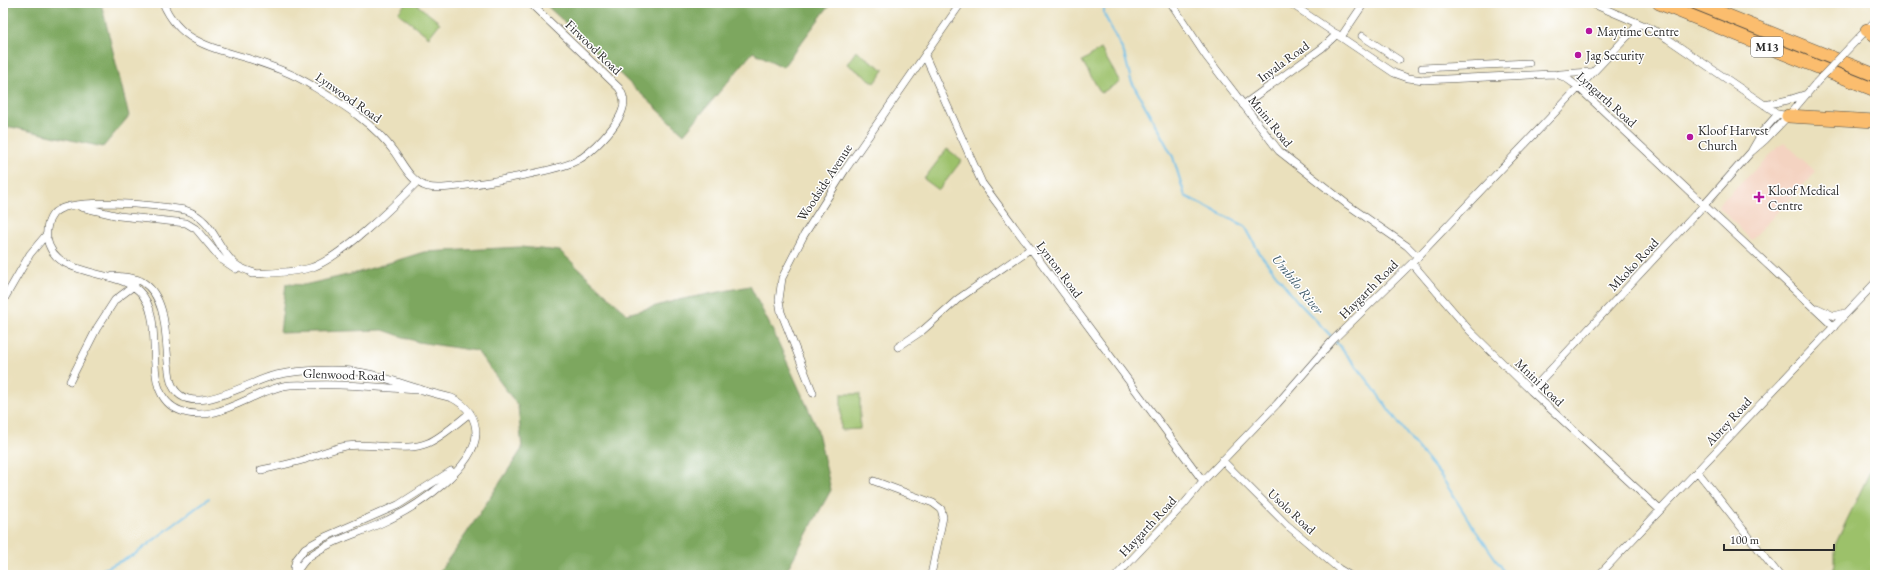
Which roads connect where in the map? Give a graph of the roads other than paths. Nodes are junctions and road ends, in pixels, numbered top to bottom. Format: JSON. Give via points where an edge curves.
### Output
{"nodes":[{"id":1,"x":162,"y":3,"type":"edge"},
{"id":2,"x":530,"y":3,"type":"edge"},
{"id":3,"x":962,"y":3,"type":"edge"},
{"id":4,"x":1172,"y":3,"type":"edge"},
{"id":5,"x":1290,"y":3,"type":"edge"},
{"id":6,"x":1364,"y":3,"type":"edge"},
{"id":7,"x":1591,"y":3,"type":"edge"},
{"id":8,"x":1659,"y":3,"type":"edge"},
{"id":9,"x":1696,"y":3,"type":"edge"},
{"id":10,"x":1639,"y":24,"type":"junction"},
{"id":11,"x":1872,"y":28,"type":"edge"},
{"id":12,"x":1339,"y":36,"type":"junction"},
{"id":13,"x":1362,"y":36,"type":"dead end"},
{"id":14,"x":1375,"y":45,"type":"junction"},
{"id":15,"x":1368,"y":55,"type":"junction"},
{"id":16,"x":925,"y":56,"type":"junction"},
{"id":17,"x":1399,"y":60,"type":"dead end"},
{"id":18,"x":1529,"y":63,"type":"dead end"},
{"id":19,"x":1446,"y":67,"type":"junction"},
{"id":20,"x":1422,"y":68,"type":"dead end"},
{"id":21,"x":1592,"y":72,"type":"junction"},
{"id":22,"x":1560,"y":74,"type":"junction"},
{"id":23,"x":1875,"y":76,"type":"edge"},
{"id":24,"x":1447,"y":79,"type":"junction"},
{"id":25,"x":1578,"y":87,"type":"junction"},
{"id":26,"x":1875,"y":90,"type":"edge"},
{"id":27,"x":622,"y":94,"type":"joint"},
{"id":28,"x":1807,"y":94,"type":"junction"},
{"id":29,"x":1243,"y":105,"type":"junction"},
{"id":30,"x":1765,"y":105,"type":"junction"},
{"id":31,"x":1783,"y":115,"type":"junction"},
{"id":32,"x":1875,"y":121,"type":"edge"},
{"id":33,"x":417,"y":182,"type":"junction"},
{"id":34,"x":1704,"y":204,"type":"junction"},
{"id":35,"x":75,"y":205,"type":"junction"},
{"id":36,"x":46,"y":235,"type":"junction"},
{"id":37,"x":1030,"y":249,"type":"junction"},
{"id":38,"x":1418,"y":257,"type":"junction"},
{"id":39,"x":1412,"y":263,"type":"junction"},
{"id":40,"x":254,"y":274,"type":"junction"},
{"id":41,"x":105,"y":276,"type":"junction"},
{"id":42,"x":140,"y":281,"type":"junction"},
{"id":43,"x":1875,"y":283,"type":"edge"},
{"id":44,"x":133,"y":286,"type":"junction"},
{"id":45,"x":1802,"y":298,"type":"junction"},
{"id":46,"x":3,"y":301,"type":"edge"},
{"id":47,"x":1846,"y":313,"type":"junction"},
{"id":48,"x":1834,"y":326,"type":"junction"},
{"id":49,"x":898,"y":347,"type":"dead end"},
{"id":50,"x":70,"y":381,"type":"dead end"},
{"id":51,"x":420,"y":390,"type":"junction"},
{"id":52,"x":1531,"y":391,"type":"junction"},
{"id":53,"x":814,"y":393,"type":"dead end"},
{"id":54,"x":470,"y":413,"type":"junction"},
{"id":55,"x":1222,"y":460,"type":"junction"},
{"id":56,"x":261,"y":470,"type":"dead end"},
{"id":57,"x":1697,"y":471,"type":"junction"},
{"id":58,"x":874,"y":481,"type":"dead end"},
{"id":59,"x":1203,"y":481,"type":"junction"},
{"id":60,"x":1660,"y":510,"type":"junction"},
{"id":61,"x":295,"y":575,"type":"edge"},
{"id":62,"x":931,"y":575,"type":"edge"},
{"id":63,"x":1117,"y":575,"type":"edge"},
{"id":64,"x":1349,"y":575,"type":"edge"},
{"id":65,"x":1598,"y":575,"type":"edge"},
{"id":66,"x":1779,"y":575,"type":"edge"}],
"edges":[{"from":1,"to":33,"type":"street","name":"Lynwood Road","via":[[183,32],[198,42],[291,74],[358,116],[381,135]]},
{"from":2,"to":27,"type":"street","name":"Firwood Road","via":[[604,73]]},
{"from":3,"to":16,"type":"street","name":"Woodside Avenue"},
{"from":4,"to":29,"type":"street","name":"Mnini Road","via":[[1206,56]]},
{"from":5,"to":12,"type":"street","name":"Lyngarth Road"},
{"from":6,"to":12,"type":"street","name":"Inyala Road"},
{"from":7,"to":10,"type":"street"},
{"from":8,"to":26,"type":"highway","number":"M13"},
{"from":9,"to":23,"type":"highway","number":"M13"},
{"from":10,"to":21,"type":"street","name":"Haygarth Road"},
{"from":10,"to":30,"type":"street","via":[[1668,39]]},
{"from":11,"to":28,"type":"street","name":"Mkoko Road","bridge":true,"via":[[1849,48]]},
{"from":12,"to":15,"type":"street","name":"Lyngarth Road"},
{"from":12,"to":29,"type":"street","name":"Inyala Road"},
{"from":13,"to":14,"type":"street"},
{"from":14,"to":15,"type":"street"},
{"from":14,"to":17,"type":"street"},
{"from":15,"to":24,"type":"street","name":"Lyngarth Road","via":[[1404,77]]},
{"from":16,"to":37,"type":"street","name":"Lynton Road","via":[[982,183]]},
{"from":16,"to":53,"type":"street","name":"Woodside Avenue","via":[[827,196],[782,278],[779,300],[781,312]]},
{"from":18,"to":19,"type":"street"},
{"from":19,"to":20,"type":"street"},
{"from":19,"to":24,"type":"street"},
{"from":21,"to":22,"type":"street"},
{"from":21,"to":25,"type":"street","name":"Haygarth Road"},
{"from":22,"to":24,"type":"street","name":"Lyngarth Road"},
{"from":22,"to":25,"type":"street","name":"Lyngarth Road"},
{"from":25,"to":34,"type":"street","name":"Lyngarth Road"},
{"from":25,"to":38,"type":"street","name":"Haygarth Road"},
{"from":27,"to":33,"type":"street","name":"Lynwood Road","via":[[623,107],[618,119],[595,147],[576,161],[551,169],[449,188],[434,189]]},
{"from":28,"to":30,"type":"street"},
{"from":28,"to":31,"type":"street","name":"Mkoko Road"},
{"from":29,"to":38,"type":"street","name":"Mnini Road","via":[[1284,156],[1407,246]]},
{"from":30,"to":31,"type":"street"},
{"from":31,"to":32,"type":"highway"},
{"from":31,"to":34,"type":"street","name":"Mkoko Road","via":[[1765,140]]},
{"from":33,"to":40,"type":"street","via":[[340,251],[320,264],[300,270]]},
{"from":34,"to":45,"type":"street","name":"Lyngarth Road"},
{"from":34,"to":52,"type":"street","name":"Mkoko Road"},
{"from":35,"to":36,"type":"street","via":[[54,213]]},
{"from":35,"to":40,"type":"street","via":[[119,216],[186,223],[196,229],[221,259],[242,272]]},
{"from":35,"to":40,"type":"street","via":[[120,203],[190,212],[210,226],[234,263]]},
{"from":36,"to":41,"type":"street","via":[[51,250],[62,261]]},
{"from":36,"to":46,"type":"street","via":[[30,254]]},
{"from":37,"to":49,"type":"street","via":[[958,299],[918,334]]},
{"from":37,"to":59,"type":"street","name":"Lynton Road"},
{"from":38,"to":39,"type":"street","name":"Haygarth Road"},
{"from":39,"to":52,"type":"street","name":"Mnini Road","via":[[1470,331]]},
{"from":39,"to":55,"type":"street","name":"Haygarth Road","via":[[1320,355]]},
{"from":41,"to":42,"type":"street"},
{"from":41,"to":44,"type":"street"},
{"from":42,"to":44,"type":"street"},
{"from":42,"to":51,"type":"street","name":"Glenwood Road","via":[[152,291],[161,310],[171,382],[175,391],[186,398],[199,401],[210,399],[269,377],[301,372],[365,373]]},
{"from":43,"to":47,"type":"street","name":"Abrey Road"},
{"from":44,"to":50,"type":"street","via":[[116,300],[97,328]]},
{"from":44,"to":51,"type":"street","name":"Glenwood Road","via":[[142,294],[150,314],[160,394],[169,405],[182,412],[214,412],[286,385],[343,384]]},
{"from":45,"to":47,"type":"street","via":[[1832,315]]},
{"from":45,"to":48,"type":"street","name":"Lyngarth Road"},
{"from":47,"to":48,"type":"street","name":"Abrey Road"},
{"from":48,"to":57,"type":"street","name":"Abrey Road"},
{"from":51,"to":54,"type":"street","name":"Glenwood Road","via":[[452,398]]},
{"from":52,"to":60,"type":"street","name":"Mnini Road"},
{"from":54,"to":56,"type":"street","via":[[435,439],[421,445],[347,446]]},
{"from":54,"to":61,"type":"street","via":[[475,424],[476,437],[471,452],[465,459],[449,473],[398,505],[305,548],[296,560]]},
{"from":55,"to":59,"type":"street","name":"Haygarth Road"},
{"from":55,"to":64,"type":"street","name":"Usolo Road","via":[[1286,525],[1339,570]]},
{"from":57,"to":60,"type":"street","name":"Abrey Road"},
{"from":57,"to":66,"type":"street"},
{"from":58,"to":62,"type":"street","via":[[933,503],[940,509],[943,521]]},
{"from":59,"to":63,"type":"street","name":"Haygarth Road"},
{"from":60,"to":65,"type":"street","name":"Abrey Road"}]}
